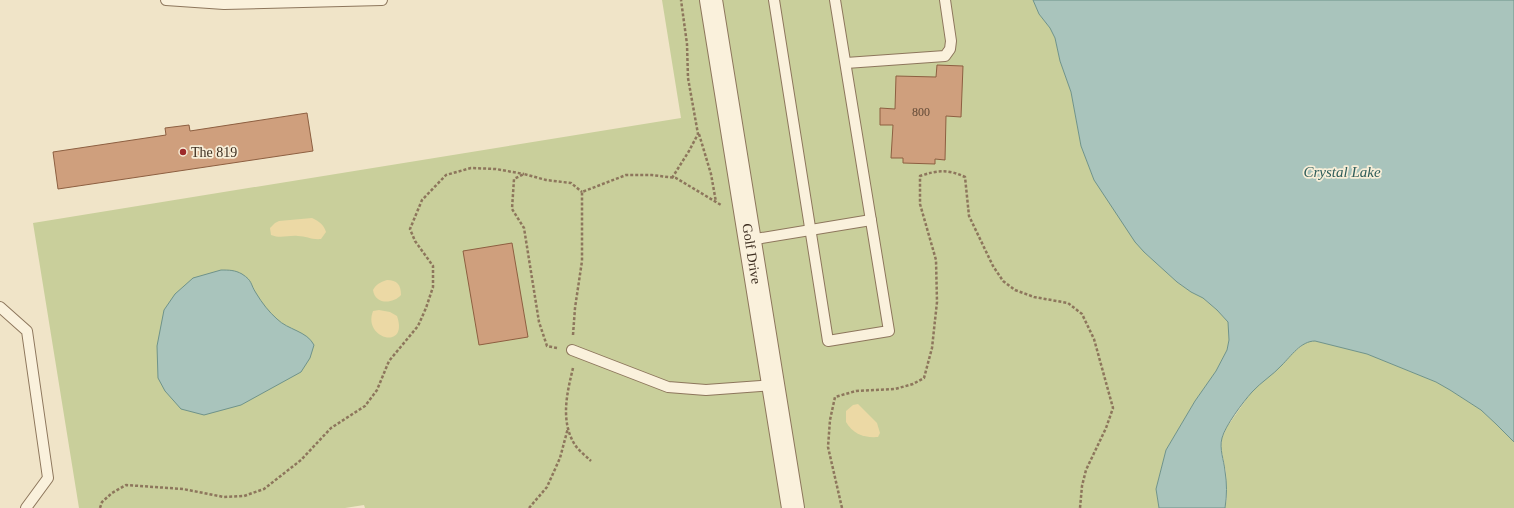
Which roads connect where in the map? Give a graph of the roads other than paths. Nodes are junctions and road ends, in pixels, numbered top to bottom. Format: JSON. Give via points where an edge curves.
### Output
{"nodes":[{"id":1,"x":166,"y":0,"type":"edge"},
{"id":2,"x":382,"y":0,"type":"edge"},
{"id":3,"x":711,"y":0,"type":"edge"},
{"id":4,"x":774,"y":0,"type":"edge"},
{"id":5,"x":835,"y":0,"type":"edge"},
{"id":6,"x":945,"y":0,"type":"edge"},
{"id":7,"x":290,"y":1,"type":"edge"},
{"id":8,"x":846,"y":63,"type":"junction"},
{"id":9,"x":871,"y":220,"type":"junction"},
{"id":10,"x":749,"y":230,"type":"junction"},
{"id":11,"x":810,"y":230,"type":"junction"},
{"id":12,"x":0,"y":307,"type":"edge"},
{"id":13,"x":572,"y":350,"type":"road end"},
{"id":14,"x":773,"y":385,"type":"junction"},
{"id":15,"x":26,"y":508,"type":"edge"},
{"id":16,"x":794,"y":508,"type":"edge"}],
"edges":[{"from":1,"to":7,"type":"lane","via":[[224,4]]},
{"from":2,"to":7,"type":"lane"},
{"from":3,"to":10,"type":"street","name":"Golf Drive"},
{"from":4,"to":11,"type":"lane"},
{"from":5,"to":8,"type":"lane"},
{"from":6,"to":8,"type":"lane","via":[[951,41],[950,49],[945,56]]},
{"from":8,"to":9,"type":"lane"},
{"from":9,"to":11,"type":"lane"},
{"from":9,"to":11,"type":"lane","via":[[889,331],[828,341]]},
{"from":10,"to":11,"type":"lane"},
{"from":10,"to":14,"type":"street","name":"Golf Drive"},
{"from":12,"to":15,"type":"lane","via":[[28,331],[48,478]]},
{"from":13,"to":14,"type":"lane","via":[[668,387],[706,390]]},
{"from":14,"to":16,"type":"street","name":"Golf Drive"}]}
